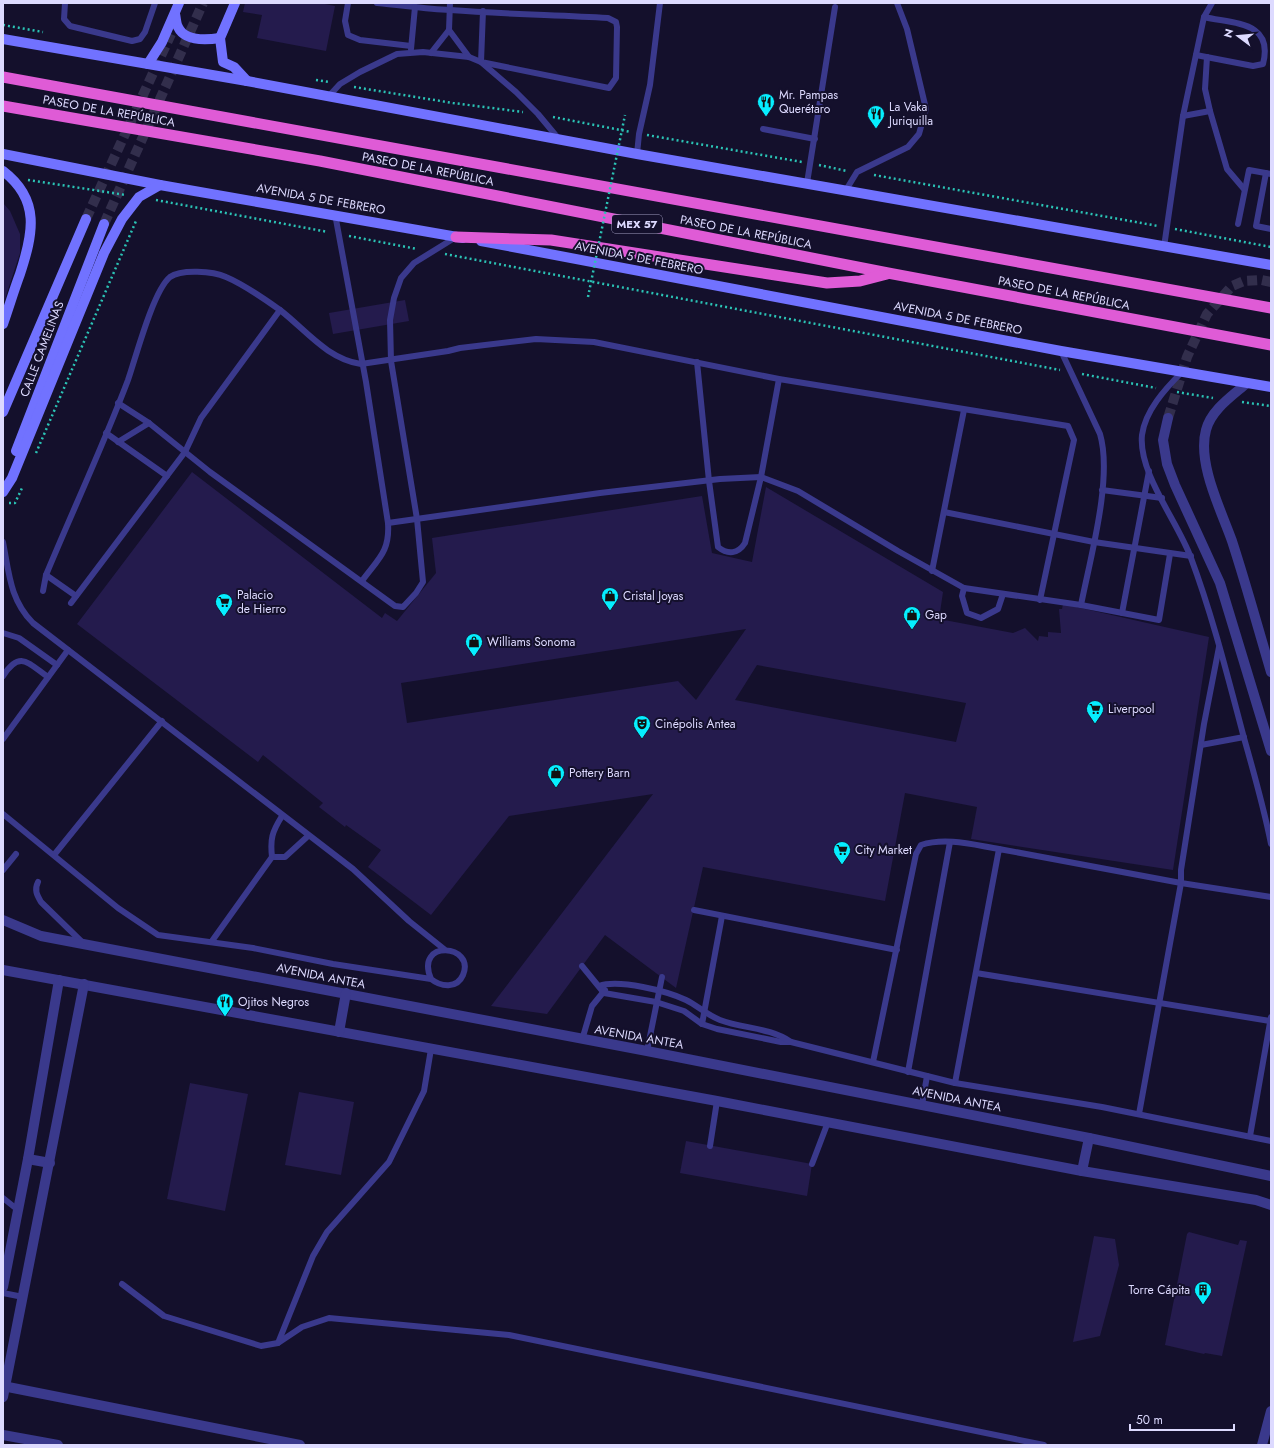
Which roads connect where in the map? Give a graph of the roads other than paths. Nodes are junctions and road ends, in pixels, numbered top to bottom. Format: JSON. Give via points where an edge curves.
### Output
{"nodes":[{"id":1,"x":65,"y":3,"type":"edge"},
{"id":2,"x":155,"y":3,"type":"edge"},
{"id":3,"x":179,"y":3,"type":"edge"},
{"id":4,"x":235,"y":3,"type":"edge"},
{"id":5,"x":348,"y":3,"type":"edge"},
{"id":6,"x":377,"y":3,"type":"edge"},
{"id":7,"x":450,"y":3,"type":"edge"},
{"id":8,"x":660,"y":3,"type":"edge"},
{"id":9,"x":897,"y":3,"type":"edge"},
{"id":10,"x":1212,"y":3,"type":"edge"},
{"id":11,"x":415,"y":7,"type":"junction"},
{"id":12,"x":835,"y":7,"type":"dead end"},
{"id":13,"x":450,"y":10,"type":"junction"},
{"id":14,"x":483,"y":12,"type":"junction"},
{"id":15,"x":176,"y":14,"type":"junction"},
{"id":16,"x":1204,"y":18,"type":"junction"},
{"id":17,"x":449,"y":30,"type":"junction"},
{"id":18,"x":4,"y":38,"type":"edge"},
{"id":19,"x":220,"y":38,"type":"junction"},
{"id":20,"x":411,"y":49,"type":"junction"},
{"id":21,"x":431,"y":53,"type":"junction"},
{"id":22,"x":1196,"y":55,"type":"junction"},
{"id":23,"x":469,"y":57,"type":"junction"},
{"id":24,"x":1207,"y":57,"type":"junction"},
{"id":25,"x":481,"y":62,"type":"junction"},
{"id":26,"x":148,"y":64,"type":"junction"},
{"id":27,"x":3,"y":77,"type":"edge"},
{"id":28,"x":247,"y":81,"type":"junction"},
{"id":29,"x":328,"y":97,"type":"junction"},
{"id":30,"x":3,"y":106,"type":"edge"},
{"id":31,"x":1210,"y":111,"type":"junction"},
{"id":32,"x":1183,"y":116,"type":"junction"},
{"id":33,"x":764,"y":129,"type":"dead end"},
{"id":34,"x":558,"y":138,"type":"junction"},
{"id":35,"x":815,"y":139,"type":"junction"},
{"id":36,"x":3,"y":154,"type":"edge"},
{"id":37,"x":637,"y":154,"type":"junction"},
{"id":38,"x":3,"y":171,"type":"edge"},
{"id":39,"x":1269,"y":173,"type":"edge"},
{"id":40,"x":807,"y":183,"type":"junction"},
{"id":41,"x":160,"y":185,"type":"junction"},
{"id":42,"x":1244,"y":189,"type":"junction"},
{"id":43,"x":846,"y":190,"type":"junction"},
{"id":44,"x":335,"y":214,"type":"junction"},
{"id":45,"x":86,"y":219,"type":"tunnel mouth"},
{"id":46,"x":104,"y":224,"type":"tunnel mouth"},
{"id":47,"x":1238,"y":224,"type":"dead end"},
{"id":48,"x":1271,"y":229,"type":"edge"},
{"id":49,"x":456,"y":237,"type":"junction"},
{"id":50,"x":1164,"y":246,"type":"junction"},
{"id":51,"x":1271,"y":265,"type":"edge"},
{"id":52,"x":888,"y":273,"type":"junction"},
{"id":53,"x":1271,"y":308,"type":"edge"},
{"id":54,"x":280,"y":310,"type":"junction"},
{"id":55,"x":3,"y":324,"type":"edge"},
{"id":56,"x":1271,"y":346,"type":"edge"},
{"id":57,"x":1061,"y":351,"type":"junction"},
{"id":58,"x":391,"y":361,"type":"junction"},
{"id":59,"x":697,"y":362,"type":"junction"},
{"id":60,"x":361,"y":364,"type":"junction"},
{"id":61,"x":1182,"y":372,"type":"junction"},
{"id":62,"x":779,"y":379,"type":"junction"},
{"id":63,"x":1247,"y":383,"type":"junction"},
{"id":64,"x":1271,"y":387,"type":"edge"},
{"id":65,"x":118,"y":403,"type":"junction"},
{"id":66,"x":964,"y":410,"type":"junction"},
{"id":67,"x":3,"y":412,"type":"edge"},
{"id":68,"x":1168,"y":418,"type":"tunnel mouth"},
{"id":69,"x":149,"y":423,"type":"junction"},
{"id":70,"x":106,"y":433,"type":"junction"},
{"id":71,"x":118,"y":442,"type":"junction"},
{"id":72,"x":185,"y":452,"type":"junction"},
{"id":73,"x":1149,"y":471,"type":"junction"},
{"id":74,"x":167,"y":476,"type":"junction"},
{"id":75,"x":762,"y":477,"type":"junction"},
{"id":76,"x":709,"y":480,"type":"junction"},
{"id":77,"x":3,"y":484,"type":"edge"},
{"id":78,"x":1102,"y":490,"type":"junction"},
{"id":79,"x":3,"y":492,"type":"edge"},
{"id":80,"x":1144,"y":495,"type":"junction"},
{"id":81,"x":1162,"y":498,"type":"junction"},
{"id":82,"x":944,"y":512,"type":"junction"},
{"id":83,"x":417,"y":519,"type":"junction"},
{"id":84,"x":388,"y":523,"type":"junction"},
{"id":85,"x":1055,"y":535,"type":"junction"},
{"id":86,"x":3,"y":542,"type":"edge"},
{"id":87,"x":1094,"y":542,"type":"junction"},
{"id":88,"x":1134,"y":549,"type":"junction"},
{"id":89,"x":1170,"y":554,"type":"junction"},
{"id":90,"x":1191,"y":556,"type":"junction"},
{"id":91,"x":932,"y":571,"type":"junction"},
{"id":92,"x":46,"y":575,"type":"junction"},
{"id":93,"x":362,"y":581,"type":"junction"},
{"id":94,"x":964,"y":588,"type":"junction"},
{"id":95,"x":43,"y":591,"type":"dead end"},
{"id":96,"x":1003,"y":594,"type":"junction"},
{"id":97,"x":76,"y":596,"type":"junction"},
{"id":98,"x":1040,"y":600,"type":"junction"},
{"id":99,"x":71,"y":603,"type":"dead end"},
{"id":100,"x":1081,"y":605,"type":"junction"},
{"id":101,"x":1122,"y":613,"type":"junction"},
{"id":102,"x":3,"y":633,"type":"edge"},
{"id":103,"x":1219,"y":645,"type":"junction"},
{"id":104,"x":68,"y":650,"type":"junction"},
{"id":105,"x":57,"y":665,"type":"junction"},
{"id":106,"x":1271,"y":672,"type":"edge"},
{"id":107,"x":3,"y":676,"type":"edge"},
{"id":108,"x":48,"y":677,"type":"junction"},
{"id":109,"x":162,"y":721,"type":"junction"},
{"id":110,"x":1244,"y":737,"type":"junction"},
{"id":111,"x":3,"y":739,"type":"edge"},
{"id":112,"x":1201,"y":745,"type":"junction"},
{"id":113,"x":1271,"y":751,"type":"edge"},
{"id":114,"x":3,"y":814,"type":"edge"},
{"id":115,"x":282,"y":816,"type":"junction"},
{"id":116,"x":308,"y":836,"type":"junction"},
{"id":117,"x":950,"y":842,"type":"junction"},
{"id":118,"x":1271,"y":844,"type":"edge"},
{"id":119,"x":999,"y":849,"type":"junction"},
{"id":120,"x":16,"y":854,"type":"dead end"},
{"id":121,"x":54,"y":855,"type":"junction"},
{"id":122,"x":272,"y":858,"type":"junction"},
{"id":123,"x":3,"y":870,"type":"edge"},
{"id":124,"x":38,"y":882,"type":"dead end"},
{"id":125,"x":1181,"y":883,"type":"junction"},
{"id":126,"x":1271,"y":897,"type":"edge"},
{"id":127,"x":694,"y":910,"type":"dead end"},
{"id":128,"x":722,"y":916,"type":"junction"},
{"id":129,"x":3,"y":920,"type":"edge"},
{"id":130,"x":212,"y":941,"type":"junction"},
{"id":131,"x":84,"y":944,"type":"junction"},
{"id":132,"x":444,"y":950,"type":"junction"},
{"id":133,"x":897,"y":950,"type":"junction"},
{"id":134,"x":582,"y":966,"type":"dead end"},
{"id":135,"x":3,"y":970,"type":"edge"},
{"id":136,"x":976,"y":972,"type":"junction"},
{"id":137,"x":662,"y":977,"type":"dead end"},
{"id":138,"x":431,"y":979,"type":"junction"},
{"id":139,"x":59,"y":980,"type":"junction"},
{"id":140,"x":607,"y":983,"type":"junction"},
{"id":141,"x":84,"y":984,"type":"junction"},
{"id":142,"x":599,"y":986,"type":"junction"},
{"id":143,"x":659,"y":991,"type":"junction"},
{"id":144,"x":604,"y":993,"type":"junction"},
{"id":145,"x":346,"y":994,"type":"junction"},
{"id":146,"x":656,"y":1002,"type":"junction"},
{"id":147,"x":1159,"y":1003,"type":"junction"},
{"id":148,"x":704,"y":1013,"type":"junction"},
{"id":149,"x":1271,"y":1019,"type":"edge"},
{"id":150,"x":702,"y":1024,"type":"junction"},
{"id":151,"x":339,"y":1032,"type":"junction"},
{"id":152,"x":582,"y":1040,"type":"junction"},
{"id":153,"x":791,"y":1042,"type":"junction"},
{"id":154,"x":431,"y":1049,"type":"junction"},
{"id":155,"x":647,"y":1051,"type":"junction"},
{"id":156,"x":873,"y":1062,"type":"junction"},
{"id":157,"x":908,"y":1072,"type":"junction"},
{"id":158,"x":927,"y":1076,"type":"junction"},
{"id":159,"x":955,"y":1083,"type":"junction"},
{"id":160,"x":717,"y":1101,"type":"junction"},
{"id":161,"x":922,"y":1105,"type":"junction"},
{"id":162,"x":1139,"y":1114,"type":"junction"},
{"id":163,"x":828,"y":1122,"type":"junction"},
{"id":164,"x":1250,"y":1136,"type":"junction"},
{"id":165,"x":1089,"y":1138,"type":"junction"},
{"id":166,"x":1271,"y":1141,"type":"edge"},
{"id":167,"x":710,"y":1146,"type":"dead end"},
{"id":168,"x":28,"y":1159,"type":"junction"},
{"id":169,"x":50,"y":1163,"type":"junction"},
{"id":170,"x":812,"y":1164,"type":"dead end"},
{"id":171,"x":1082,"y":1170,"type":"junction"},
{"id":172,"x":1271,"y":1176,"type":"edge"},
{"id":173,"x":3,"y":1198,"type":"edge"},
{"id":174,"x":1271,"y":1205,"type":"edge"},
{"id":175,"x":18,"y":1210,"type":"junction"},
{"id":176,"x":122,"y":1284,"type":"dead end"},
{"id":177,"x":3,"y":1287,"type":"edge"},
{"id":178,"x":3,"y":1293,"type":"edge"},
{"id":179,"x":23,"y":1297,"type":"junction"},
{"id":180,"x":278,"y":1343,"type":"junction"},
{"id":181,"x":4,"y":1390,"type":"edge"},
{"id":182,"x":1271,"y":1411,"type":"edge"},
{"id":183,"x":3,"y":1435,"type":"edge"},
{"id":184,"x":58,"y":1445,"type":"edge"},
{"id":185,"x":300,"y":1445,"type":"edge"},
{"id":186,"x":1044,"y":1445,"type":"edge"},
{"id":187,"x":1262,"y":1445,"type":"edge"}],
"edges":[{"from":1,"to":2,"type":"lane","via":[[64,19],[70,26],[132,41],[140,39],[145,32]]},
{"from":3,"to":15,"type":"main road"},
{"from":4,"to":19,"type":"main road"},
{"from":5,"to":20,"type":"lane","via":[[344,21],[348,35],[360,40]]},
{"from":6,"to":11,"type":"lane"},
{"from":7,"to":13,"type":"lane"},
{"from":8,"to":37,"type":"lane","via":[[650,85]]},
{"from":9,"to":43,"type":"lane","via":[[907,29],[926,109],[919,134],[908,147],[857,172]]},
{"from":10,"to":16,"type":"lane"},
{"from":11,"to":13,"type":"lane"},
{"from":11,"to":20,"type":"lane"},
{"from":12,"to":35,"type":"lane"},
{"from":13,"to":14,"type":"lane"},
{"from":13,"to":17,"type":"lane"},
{"from":14,"to":25,"type":"lane"},
{"from":14,"to":25,"type":"lane","via":[[608,18],[616,22],[616,78],[609,88]]},
{"from":15,"to":19,"type":"main road","via":[[178,28],[184,34],[205,40]]},
{"from":15,"to":26,"type":"main road"},
{"from":16,"to":22,"type":"lane"},
{"from":16,"to":24,"type":"lane","via":[[1257,29],[1265,40],[1266,55],[1263,64],[1253,66]]},
{"from":17,"to":21,"type":"lane"},
{"from":17,"to":23,"type":"lane"},
{"from":18,"to":26,"type":"main road"},
{"from":19,"to":28,"type":"main road","via":[[223,62],[234,67]]},
{"from":20,"to":21,"type":"lane"},
{"from":20,"to":29,"type":"lane","via":[[360,72],[340,84]]},
{"from":21,"to":23,"type":"lane"},
{"from":22,"to":24,"type":"lane"},
{"from":22,"to":32,"type":"lane"},
{"from":23,"to":25,"type":"lane"},
{"from":24,"to":31,"type":"lane","via":[[1206,89]]},
{"from":25,"to":34,"type":"lane","via":[[516,92]]},
{"from":26,"to":28,"type":"main road"},
{"from":27,"to":53,"type":"highway","name":"PASEO DE LA REPÚBLICA","number":"MEX 57"},
{"from":28,"to":29,"type":"main road"},
{"from":29,"to":34,"type":"main road"},
{"from":30,"to":52,"type":"highway","name":"PASEO DE LA REPÚBLICA","number":"MEX 57","via":[[320,161]]},
{"from":31,"to":32,"type":"lane"},
{"from":31,"to":42,"type":"lane","via":[[1227,170]]},
{"from":32,"to":50,"type":"lane"},
{"from":33,"to":35,"type":"lane"},
{"from":34,"to":37,"type":"main road"},
{"from":35,"to":40,"type":"lane"},
{"from":36,"to":41,"type":"main road","name":"AVENIDA 5 DE FEBRERO"},
{"from":37,"to":40,"type":"main road"},
{"from":38,"to":55,"type":"main road","via":[[12,177],[23,193],[32,224],[29,246]]},
{"from":39,"to":42,"type":"lane","via":[[1249,170]]},
{"from":39,"to":48,"type":"lane","via":[[1256,226]]},
{"from":40,"to":43,"type":"main road"},
{"from":41,"to":44,"type":"main road","name":"AVENIDA 5 DE FEBRERO"},
{"from":41,"to":79,"type":"main road","via":[[139,197],[122,219],[104,253],[12,478]]},
{"from":42,"to":47,"type":"lane"},
{"from":43,"to":50,"type":"main road"},
{"from":44,"to":49,"type":"main road","name":"AVENIDA 5 DE FEBRERO"},
{"from":44,"to":60,"type":"lane"},
{"from":45,"to":67,"type":"main road","name":"CALLE CAMELINAS"},
{"from":46,"to":77,"type":"main road","name":"CALLE CAMELINAS"},
{"from":49,"to":52,"type":"highway","via":[[551,240],[827,283],[860,282]]},
{"from":49,"to":57,"type":"main road","name":"AVENIDA 5 DE FEBRERO"},
{"from":49,"to":58,"type":"lane","via":[[414,263],[401,278],[390,320]]},
{"from":50,"to":51,"type":"main road"},
{"from":52,"to":56,"type":"highway","name":"PASEO DE LA REPÚBLICA","number":"MEX 57"},
{"from":54,"to":60,"type":"lane","via":[[334,355],[348,362]]},
{"from":54,"to":65,"type":"lane","via":[[245,287],[215,273],[187,272],[171,277],[159,292]]},
{"from":54,"to":72,"type":"lane","via":[[201,418]]},
{"from":57,"to":61,"type":"main road","name":"AVENIDA 5 DE FEBRERO"},
{"from":57,"to":78,"type":"lane","via":[[1104,447]]},
{"from":58,"to":59,"type":"lane","via":[[460,348],[536,339],[594,342]]},
{"from":58,"to":60,"type":"lane"},
{"from":58,"to":83,"type":"lane"},
{"from":59,"to":62,"type":"lane"},
{"from":59,"to":76,"type":"lane"},
{"from":60,"to":84,"type":"lane"},
{"from":61,"to":63,"type":"main road","name":"AVENIDA 5 DE FEBRERO"},
{"from":61,"to":73,"type":"lane","via":[[1164,390],[1152,408],[1142,434]]},
{"from":62,"to":66,"type":"lane"},
{"from":62,"to":75,"type":"lane"},
{"from":63,"to":64,"type":"main road","name":"AVENIDA 5 DE FEBRERO"},
{"from":63,"to":106,"type":"street","via":[[1214,414],[1206,429],[1203,446],[1207,469],[1232,541]]},
{"from":65,"to":69,"type":"lane"},
{"from":65,"to":70,"type":"lane"},
{"from":66,"to":82,"type":"lane"},
{"from":66,"to":85,"type":"lane","via":[[1068,426],[1074,440]]},
{"from":68,"to":113,"type":"street","via":[[1163,440],[1167,464],[1220,583]]},
{"from":69,"to":71,"type":"lane"},
{"from":69,"to":72,"type":"lane"},
{"from":70,"to":71,"type":"lane"},
{"from":70,"to":92,"type":"lane"},
{"from":71,"to":74,"type":"lane"},
{"from":72,"to":74,"type":"lane"},
{"from":72,"to":93,"type":"lane"},
{"from":73,"to":80,"type":"lane"},
{"from":73,"to":81,"type":"lane"},
{"from":74,"to":97,"type":"lane"},
{"from":75,"to":76,"type":"lane"},
{"from":75,"to":76,"type":"lane","via":[[745,543],[735,552],[723,551],[718,547]]},
{"from":75,"to":91,"type":"lane","via":[[798,491]]},
{"from":76,"to":83,"type":"lane"},
{"from":78,"to":80,"type":"lane"},
{"from":78,"to":87,"type":"lane"},
{"from":80,"to":81,"type":"lane"},
{"from":80,"to":88,"type":"lane"},
{"from":81,"to":90,"type":"lane"},
{"from":82,"to":85,"type":"lane"},
{"from":82,"to":91,"type":"lane"},
{"from":83,"to":84,"type":"lane"},
{"from":83,"to":93,"type":"lane","via":[[423,582],[410,602],[403,607],[395,606]]},
{"from":84,"to":93,"type":"lane","via":[[389,538],[386,548]]},
{"from":85,"to":87,"type":"lane"},
{"from":85,"to":98,"type":"lane"},
{"from":86,"to":104,"type":"lane","via":[[15,598],[22,612],[33,624]]},
{"from":87,"to":88,"type":"lane"},
{"from":87,"to":100,"type":"lane"},
{"from":88,"to":89,"type":"lane"},
{"from":88,"to":101,"type":"lane"},
{"from":89,"to":90,"type":"lane"},
{"from":89,"to":101,"type":"lane","via":[[1159,620]]},
{"from":90,"to":103,"type":"lane"},
{"from":91,"to":94,"type":"lane"},
{"from":92,"to":95,"type":"lane"},
{"from":92,"to":97,"type":"lane"},
{"from":94,"to":96,"type":"lane"},
{"from":94,"to":96,"type":"lane","via":[[962,596],[967,614],[981,618],[998,609]]},
{"from":96,"to":98,"type":"lane"},
{"from":97,"to":99,"type":"lane"},
{"from":98,"to":100,"type":"lane"},
{"from":100,"to":101,"type":"lane"},
{"from":102,"to":105,"type":"lane","via":[[20,638]]},
{"from":103,"to":110,"type":"lane"},
{"from":103,"to":112,"type":"lane"},
{"from":104,"to":105,"type":"lane"},
{"from":104,"to":109,"type":"lane"},
{"from":105,"to":108,"type":"lane"},
{"from":107,"to":108,"type":"lane","via":[[17,660],[25,661]]},
{"from":108,"to":111,"type":"lane"},
{"from":109,"to":115,"type":"lane"},
{"from":109,"to":121,"type":"lane"},
{"from":110,"to":112,"type":"lane"},
{"from":110,"to":118,"type":"lane"},
{"from":112,"to":125,"type":"lane"},
{"from":114,"to":121,"type":"lane"},
{"from":115,"to":116,"type":"lane"},
{"from":115,"to":122,"type":"lane","via":[[273,831]]},
{"from":116,"to":122,"type":"lane","via":[[285,857]]},
{"from":116,"to":132,"type":"lane","via":[[353,869]]},
{"from":117,"to":119,"type":"lane"},
{"from":117,"to":133,"type":"lane","via":[[921,845],[916,854]]},
{"from":117,"to":157,"type":"lane"},
{"from":119,"to":125,"type":"lane"},
{"from":119,"to":136,"type":"lane"},
{"from":120,"to":123,"type":"lane"},
{"from":121,"to":130,"type":"lane","via":[[118,908],[158,935]]},
{"from":122,"to":130,"type":"lane"},
{"from":124,"to":131,"type":"lane","via":[[37,894],[41,902]]},
{"from":125,"to":126,"type":"lane"},
{"from":125,"to":147,"type":"lane"},
{"from":127,"to":128,"type":"lane"},
{"from":128,"to":133,"type":"lane"},
{"from":128,"to":148,"type":"lane"},
{"from":129,"to":131,"type":"street","name":"AVENIDA ANTEA","via":[[41,936]]},
{"from":130,"to":138,"type":"lane"},
{"from":131,"to":145,"type":"street","name":"AVENIDA ANTEA"},
{"from":132,"to":138,"type":"lane","via":[[431,957],[428,964]]},
{"from":132,"to":138,"type":"lane","via":[[458,954],[464,967],[463,975],[452,985],[444,986]]},
{"from":133,"to":156,"type":"lane"},
{"from":134,"to":142,"type":"lane"},
{"from":135,"to":139,"type":"street"},
{"from":136,"to":147,"type":"lane"},
{"from":136,"to":159,"type":"lane"},
{"from":137,"to":143,"type":"lane"},
{"from":139,"to":141,"type":"street"},
{"from":139,"to":168,"type":"street"},
{"from":140,"to":142,"type":"lane"},
{"from":140,"to":143,"type":"lane"},
{"from":140,"to":144,"type":"lane"},
{"from":141,"to":151,"type":"street"},
{"from":141,"to":169,"type":"street"},
{"from":142,"to":144,"type":"lane"},
{"from":143,"to":146,"type":"lane"},
{"from":143,"to":148,"type":"lane","via":[[686,1000]]},
{"from":144,"to":146,"type":"lane"},
{"from":144,"to":152,"type":"lane","via":[[592,1006]]},
{"from":145,"to":151,"type":"street"},
{"from":145,"to":152,"type":"street","name":"AVENIDA ANTEA"},
{"from":146,"to":150,"type":"lane","via":[[684,1011]]},
{"from":146,"to":155,"type":"lane"},
{"from":147,"to":149,"type":"lane"},
{"from":147,"to":162,"type":"lane"},
{"from":148,"to":150,"type":"lane"},
{"from":148,"to":153,"type":"lane","via":[[721,1020],[771,1031]]},
{"from":149,"to":164,"type":"lane"},
{"from":150,"to":153,"type":"lane"},
{"from":151,"to":154,"type":"street"},
{"from":152,"to":155,"type":"street","name":"AVENIDA ANTEA"},
{"from":153,"to":156,"type":"lane"},
{"from":154,"to":160,"type":"street"},
{"from":154,"to":180,"type":"lane","via":[[424,1091],[389,1162],[327,1232],[313,1256]]},
{"from":155,"to":161,"type":"street","name":"AVENIDA ANTEA"},
{"from":156,"to":157,"type":"lane"},
{"from":157,"to":158,"type":"lane"},
{"from":158,"to":159,"type":"lane"},
{"from":158,"to":161,"type":"lane"},
{"from":159,"to":162,"type":"lane"},
{"from":160,"to":163,"type":"street"},
{"from":160,"to":167,"type":"lane"},
{"from":161,"to":165,"type":"street","name":"AVENIDA ANTEA"},
{"from":162,"to":164,"type":"lane"},
{"from":163,"to":170,"type":"lane"},
{"from":163,"to":171,"type":"street"},
{"from":164,"to":166,"type":"lane"},
{"from":165,"to":171,"type":"street"},
{"from":165,"to":172,"type":"street","name":"AVENIDA ANTEA"},
{"from":168,"to":169,"type":"street"},
{"from":168,"to":175,"type":"street"},
{"from":169,"to":179,"type":"street"},
{"from":171,"to":174,"type":"street","via":[[1256,1200]]},
{"from":173,"to":175,"type":"lane"},
{"from":175,"to":177,"type":"street"},
{"from":176,"to":180,"type":"lane","via":[[164,1316],[261,1346]]},
{"from":178,"to":179,"type":"lane"},
{"from":179,"to":181,"type":"street"},
{"from":180,"to":186,"type":"lane","via":[[302,1327],[329,1318],[509,1335]]},
{"from":181,"to":185,"type":"street"},
{"from":182,"to":187,"type":"street"},
{"from":183,"to":184,"type":"street"}]}
